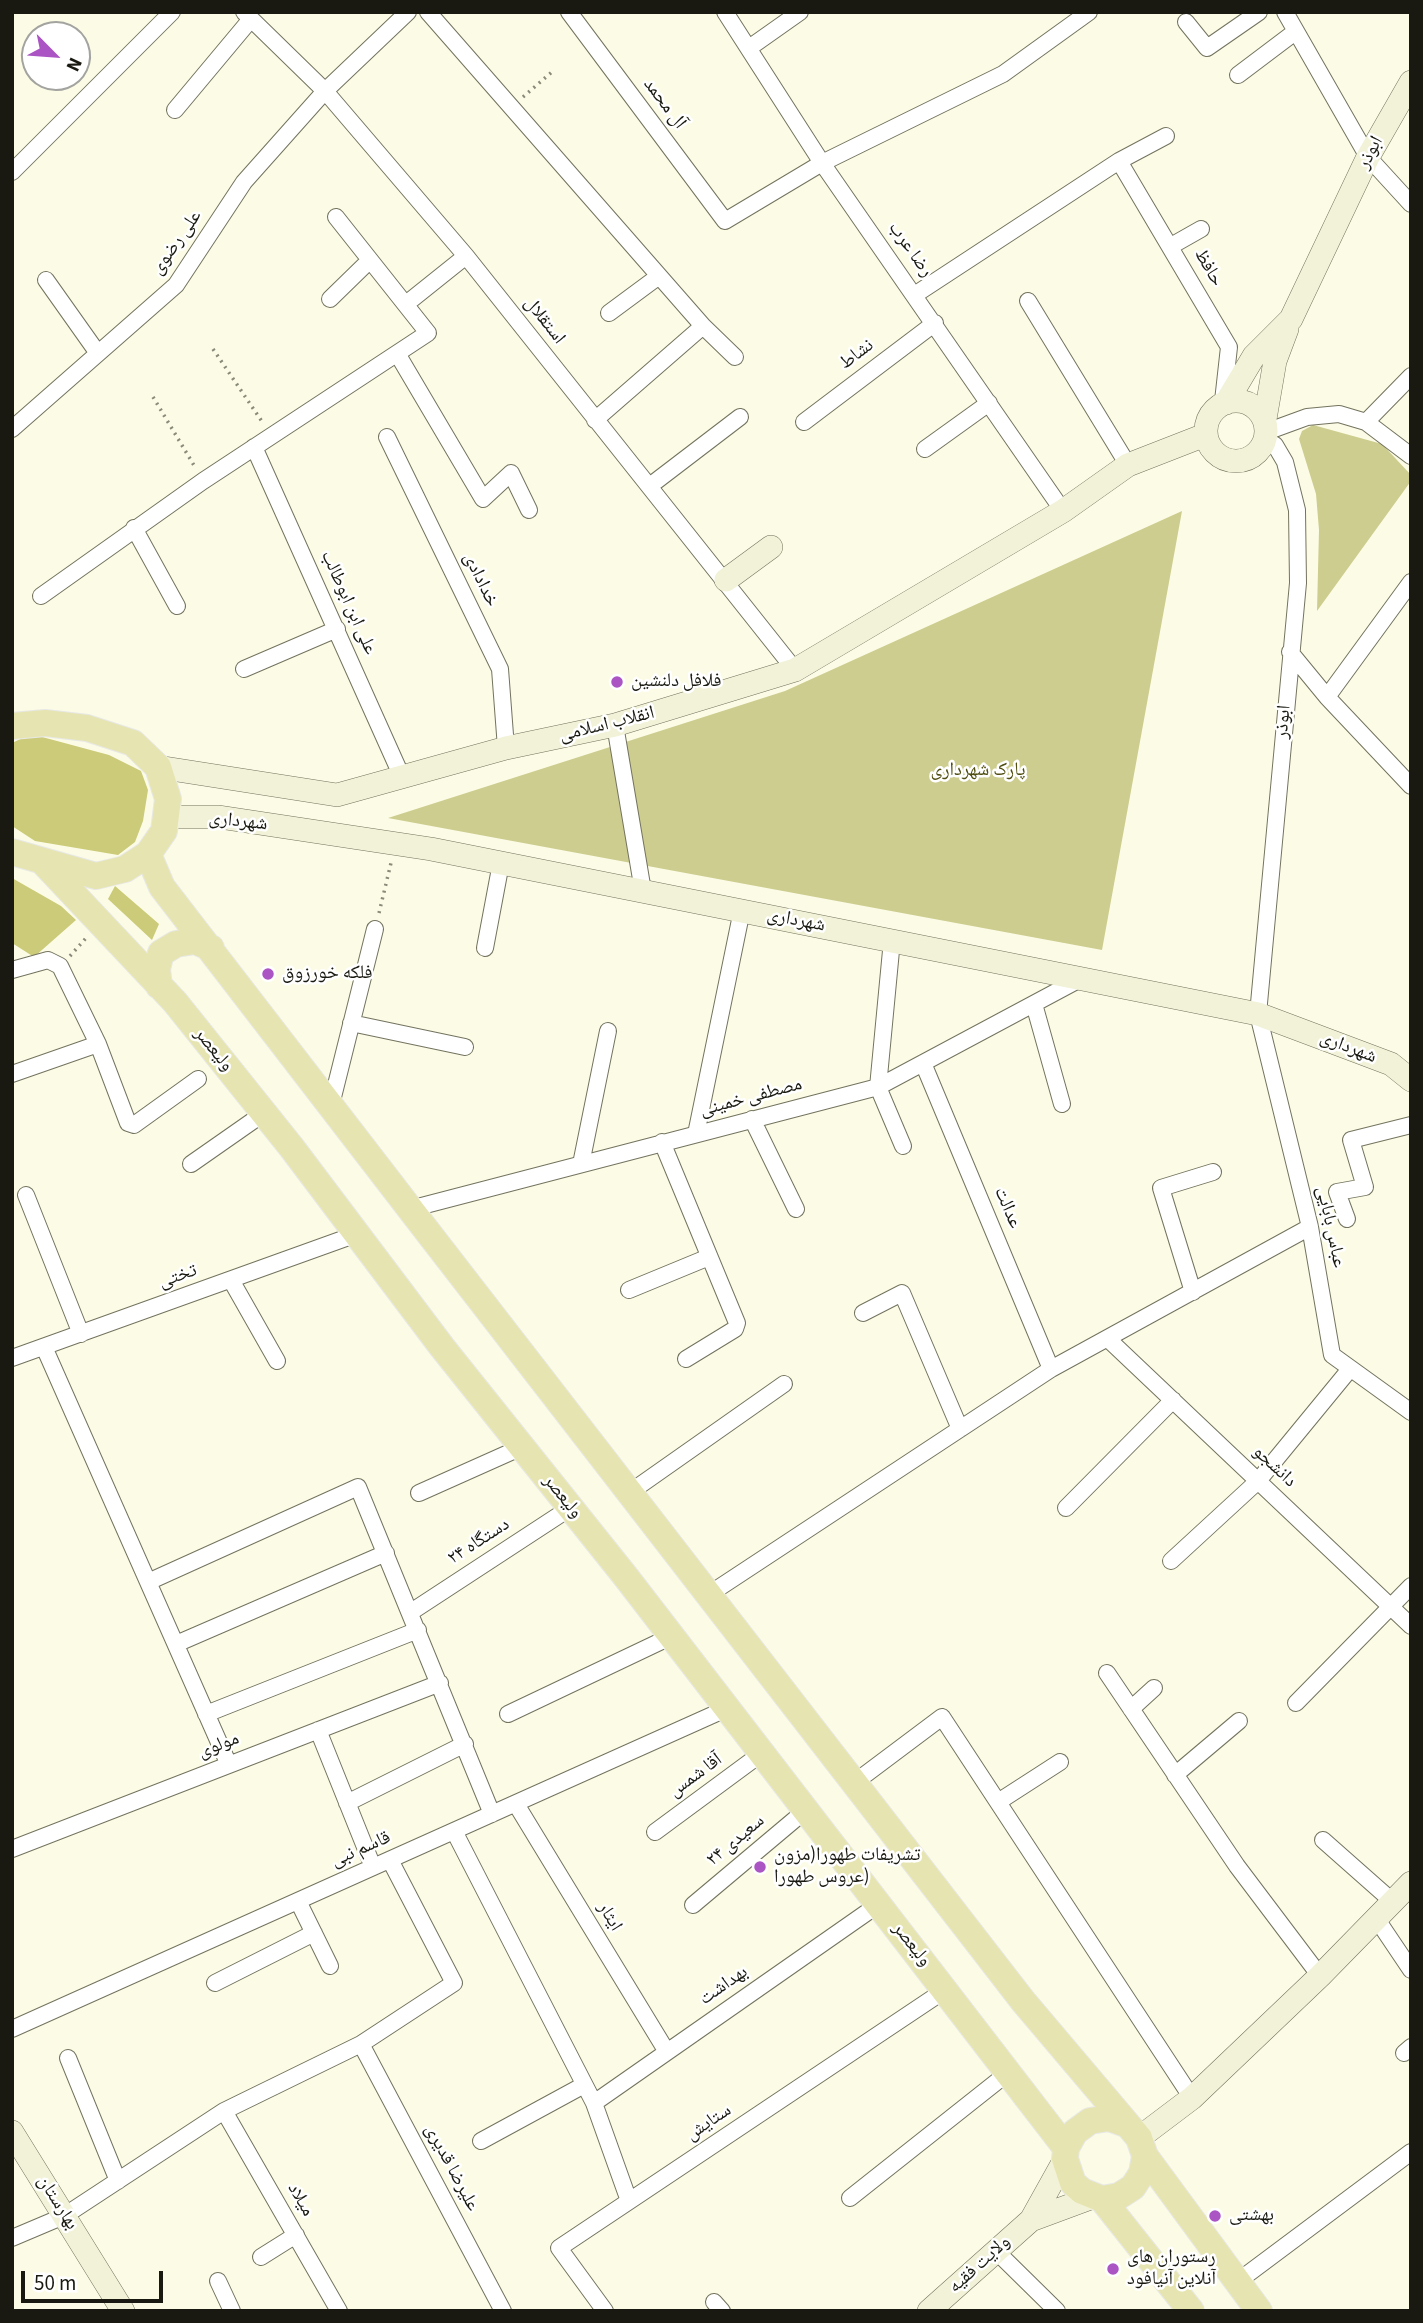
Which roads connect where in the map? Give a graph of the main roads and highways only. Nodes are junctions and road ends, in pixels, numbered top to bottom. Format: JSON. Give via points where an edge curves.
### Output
{"nodes":[{"id":1,"x":1411,"y":82,"type":"edge"},
{"id":2,"x":1291,"y":319,"type":"junction"},
{"id":3,"x":1224,"y":404,"type":"junction"},
{"id":4,"x":1269,"y":430,"type":"junction"},
{"id":5,"x":1205,"y":435,"type":"junction"},
{"id":6,"x":771,"y":547,"type":"dead end"},
{"id":7,"x":726,"y":580,"type":"road end"},
{"id":8,"x":12,"y":726,"type":"edge"},
{"id":9,"x":158,"y":767,"type":"junction"},
{"id":10,"x":167,"y":817,"type":"junction"},
{"id":11,"x":12,"y":852,"type":"edge"},
{"id":12,"x":148,"y":854,"type":"junction"},
{"id":13,"x":41,"y":861,"type":"junction"},
{"id":14,"x":211,"y":948,"type":"junction"},
{"id":15,"x":159,"y":986,"type":"junction"},
{"id":16,"x":1408,"y":1073,"type":"edge"},
{"id":17,"x":1411,"y":1883,"type":"edge"},
{"id":18,"x":12,"y":2132,"type":"edge"},
{"id":19,"x":1137,"y":2139,"type":"junction"},
{"id":20,"x":1066,"y":2153,"type":"junction"},
{"id":21,"x":1098,"y":2198,"type":"junction"},
{"id":22,"x":1031,"y":2220,"type":"junction"},
{"id":23,"x":123,"y":2311,"type":"edge"},
{"id":24,"x":929,"y":2311,"type":"edge"},
{"id":25,"x":1191,"y":2311,"type":"edge"},
{"id":26,"x":1259,"y":2311,"type":"edge"}],
"edges":[{"from":1,"to":2,"type":"main road","name":"ابوذر","via":[[1368,157]]},
{"from":2,"to":3,"type":"main road","name":"ابوذر","via":[[1254,356]]},
{"from":2,"to":4,"type":"main road","via":[[1275,361]]},
{"from":3,"to":4,"type":"main road","via":[[1248,404]]},
{"from":3,"to":5,"type":"main road","via":[[1209,417]]},
{"from":4,"to":5,"type":"main road","via":[[1256,453],[1239,461],[1214,452]]},
{"from":5,"to":9,"type":"main road","name":"انقلاب اسلامی","via":[[1128,465],[1063,511],[795,670],[615,725],[506,748],[337,795]]},
{"from":6,"to":7,"type":"main road"},
{"from":8,"to":9,"type":"main road","via":[[45,723],[88,728],[133,743]]},
{"from":9,"to":10,"type":"main road","via":[[168,799]]},
{"from":10,"to":12,"type":"main road","via":[[164,831]]},
{"from":10,"to":16,"type":"main road","name":"شهرداری","via":[[219,817],[396,844],[1258,1014]]},
{"from":11,"to":13,"type":"main road"},
{"from":12,"to":13,"type":"main road","via":[[125,869],[96,876]]},
{"from":12,"to":14,"type":"main road","via":[[162,887]]},
{"from":13,"to":15,"type":"main road","name":"ولیعصر"},
{"from":14,"to":15,"type":"main road","via":[[195,941],[161,953]]},
{"from":14,"to":19,"type":"main road","via":[[1023,2001]]},
{"from":15,"to":20,"type":"main road","name":"ولیعصر","via":[[264,1113],[672,1636],[1009,2072]]},
{"from":17,"to":19,"type":"main road","via":[[1192,2098]]},
{"from":18,"to":23,"type":"main road","name":"بهارستان"},
{"from":19,"to":20,"type":"main road","via":[[1108,2118],[1090,2121],[1075,2132]]},
{"from":19,"to":21,"type":"main road","via":[[1142,2173],[1133,2187],[1119,2196]]},
{"from":19,"to":26,"type":"main road"},
{"from":20,"to":21,"type":"main road","via":[[1073,2183]]},
{"from":20,"to":22,"type":"main road","name":"ولایت فقیه"},
{"from":21,"to":22,"type":"main road","name":"ولایت فقیه"},
{"from":21,"to":25,"type":"main road"},
{"from":22,"to":24,"type":"main road","name":"ولایت فقیه"}]}
